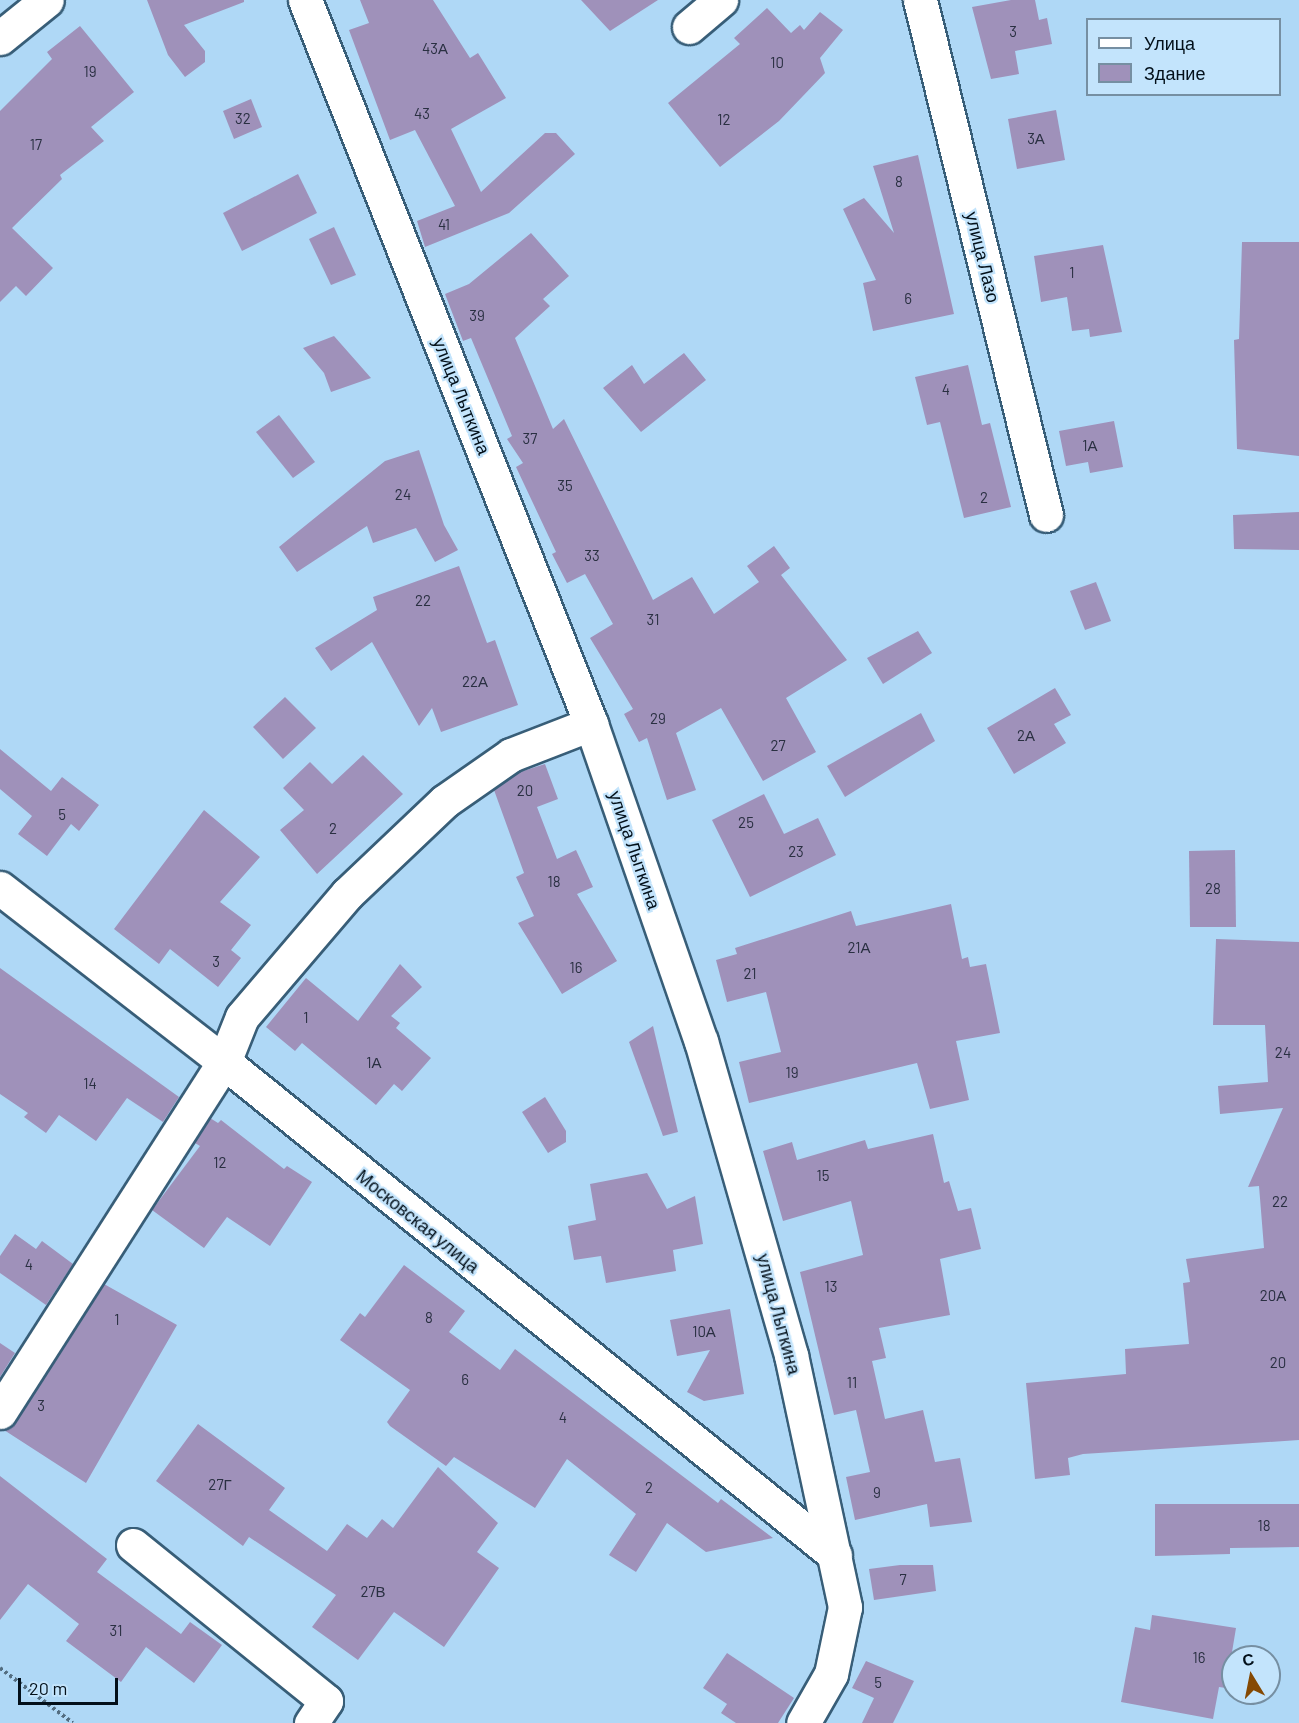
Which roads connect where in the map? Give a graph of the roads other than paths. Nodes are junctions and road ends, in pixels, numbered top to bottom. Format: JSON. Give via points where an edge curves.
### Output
{"nodes":[{"id":1,"x":47,"y":0,"type":"edge"},
{"id":2,"x":305,"y":0,"type":"edge"},
{"id":3,"x":721,"y":0,"type":"edge"},
{"id":4,"x":920,"y":0,"type":"edge"},
{"id":5,"x":689,"y":27,"type":"dead end"},
{"id":6,"x":0,"y":38,"type":"edge"},
{"id":7,"x":1046,"y":515,"type":"dead end"},
{"id":8,"x":591,"y":724,"type":"junction"},
{"id":9,"x":0,"y":888,"type":"edge"},
{"id":10,"x":224,"y":1062,"type":"junction"},
{"id":11,"x":0,"y":1412,"type":"edge"},
{"id":12,"x":133,"y":1545,"type":"dead end"},
{"id":13,"x":834,"y":1555,"type":"junction"},
{"id":14,"x":311,"y":1723,"type":"edge"},
{"id":15,"x":803,"y":1723,"type":"edge"}],
"edges":[{"from":1,"to":6,"type":"street"},
{"from":2,"to":8,"type":"street","name":"улица Лыткина"},
{"from":3,"to":5,"type":"street"},
{"from":4,"to":7,"type":"street","name":"улица Лазо"},
{"from":8,"to":10,"type":"street","via":[[511,755],[445,801],[347,894],[242,1017]]},
{"from":8,"to":13,"type":"street","name":"улица Лыткина","via":[[704,1052],[791,1354]]},
{"from":9,"to":10,"type":"street","name":"Московская улица"},
{"from":10,"to":11,"type":"street"},
{"from":10,"to":13,"type":"street","name":"Московская улица"},
{"from":12,"to":14,"type":"street","via":[[326,1701]]},
{"from":13,"to":15,"type":"street","name":"улица Лыткина","via":[[845,1607],[843,1627],[831,1674]]}]}
